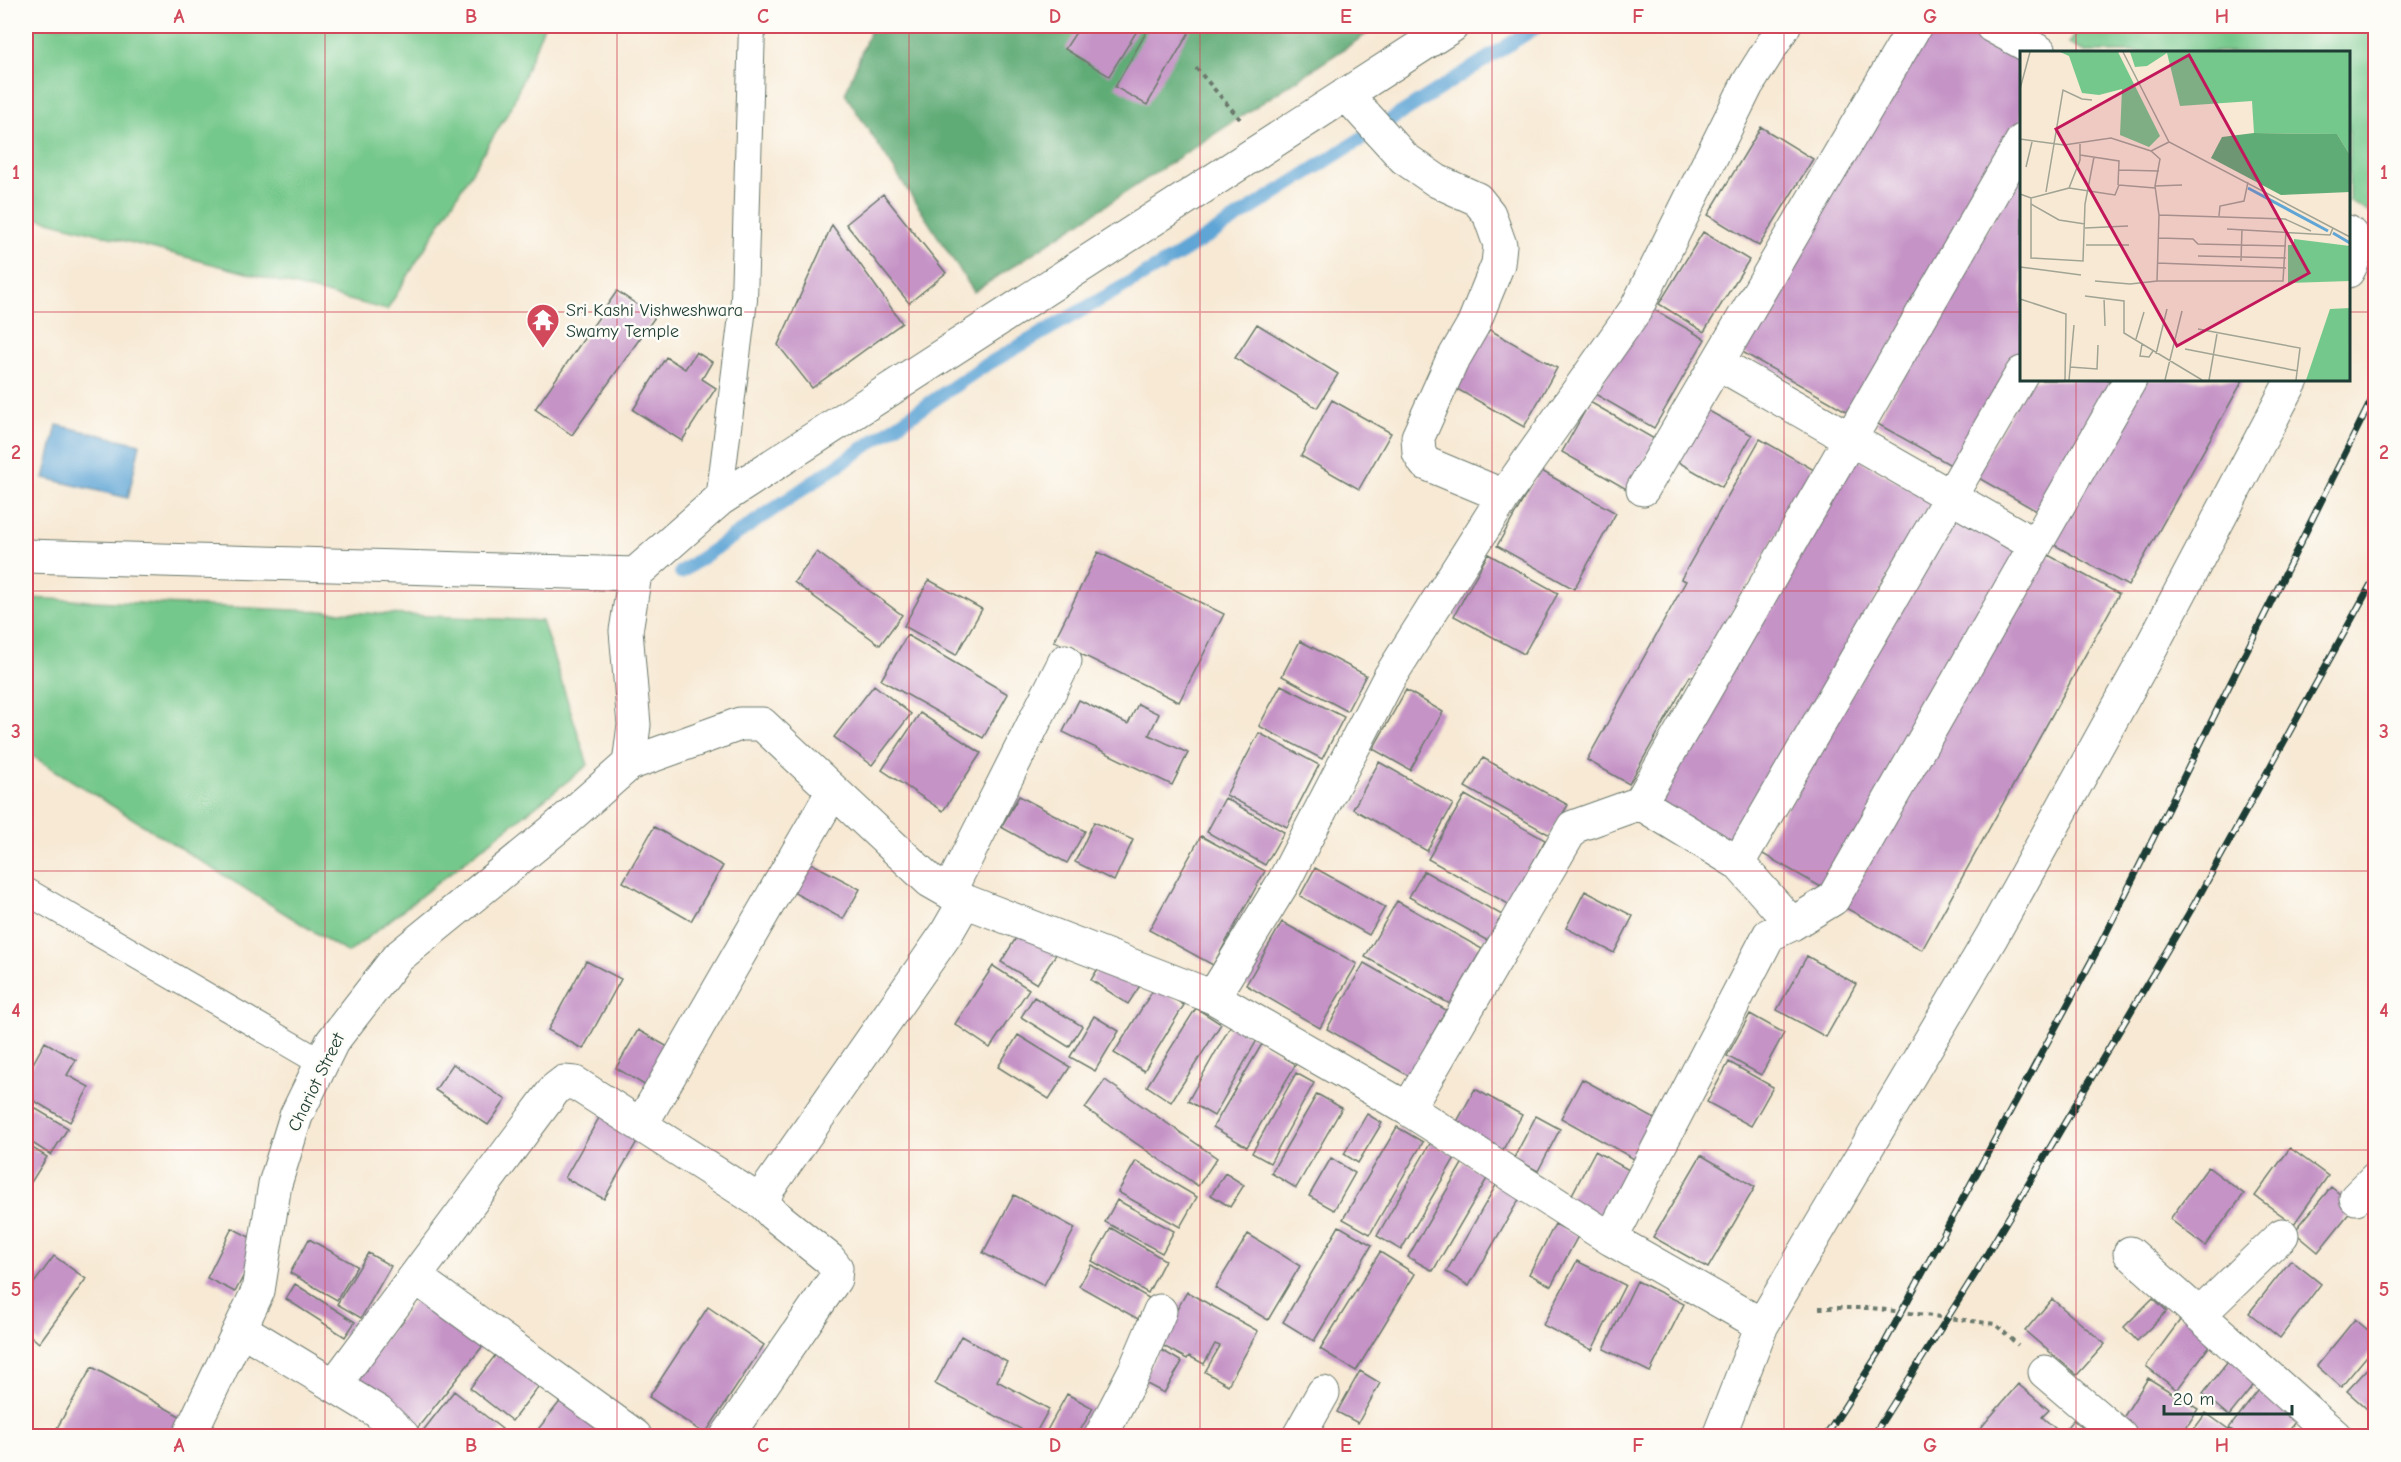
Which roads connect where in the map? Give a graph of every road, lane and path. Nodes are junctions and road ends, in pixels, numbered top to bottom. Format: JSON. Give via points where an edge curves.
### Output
{"nodes":[{"id":1,"x":752,"y":26,"type":"edge"},
{"id":2,"x":1452,"y":26,"type":"edge"},
{"id":3,"x":1784,"y":26,"type":"edge"},
{"id":4,"x":1915,"y":26,"type":"edge"},
{"id":5,"x":1992,"y":26,"type":"edge"},
{"id":6,"x":2038,"y":51,"type":"edge"},
{"id":7,"x":1196,"y":68,"type":"dead end"},
{"id":8,"x":1346,"y":94,"type":"junction"},
{"id":9,"x":2020,"y":144,"type":"edge"},
{"id":10,"x":1264,"y":147,"type":"junction"},
{"id":11,"x":2350,"y":233,"type":"edge"},
{"id":12,"x":2350,"y":269,"type":"edge"},
{"id":13,"x":1718,"y":363,"type":"junction"},
{"id":14,"x":2020,"y":376,"type":"edge"},
{"id":15,"x":2129,"y":381,"type":"edge"},
{"id":16,"x":2291,"y":381,"type":"edge"},
{"id":17,"x":1850,"y":439,"type":"junction"},
{"id":18,"x":1643,"y":489,"type":"dead end"},
{"id":19,"x":1504,"y":496,"type":"junction"},
{"id":20,"x":1950,"y":497,"type":"junction"},
{"id":21,"x":719,"y":500,"type":"junction"},
{"id":22,"x":2035,"y":545,"type":"junction"},
{"id":23,"x":26,"y":556,"type":"edge"},
{"id":24,"x":635,"y":574,"type":"junction"},
{"id":25,"x":1065,"y":661,"type":"dead end"},
{"id":26,"x":629,"y":764,"type":"junction"},
{"id":27,"x":833,"y":791,"type":"junction"},
{"id":28,"x":1640,"y":803,"type":"junction"},
{"id":29,"x":1738,"y":863,"type":"junction"},
{"id":30,"x":26,"y":891,"type":"edge"},
{"id":31,"x":957,"y":896,"type":"junction"},
{"id":32,"x":1792,"y":924,"type":"junction"},
{"id":33,"x":1213,"y":997,"type":"junction"},
{"id":34,"x":322,"y":1063,"type":"junction"},
{"id":35,"x":1408,"y":1109,"type":"junction"},
{"id":36,"x":641,"y":1125,"type":"junction"},
{"id":37,"x":764,"y":1204,"type":"junction"},
{"id":38,"x":2282,"y":1234,"type":"dead end"},
{"id":39,"x":1611,"y":1239,"type":"junction"},
{"id":40,"x":2130,"y":1253,"type":"dead end"},
{"id":41,"x":415,"y":1277,"type":"junction"},
{"id":42,"x":1160,"y":1311,"type":"dead end"},
{"id":43,"x":2199,"y":1315,"type":"junction"},
{"id":44,"x":1768,"y":1316,"type":"junction"},
{"id":45,"x":241,"y":1329,"type":"junction"},
{"id":46,"x":2045,"y":1372,"type":"joint"},
{"id":47,"x":335,"y":1384,"type":"junction"},
{"id":48,"x":1323,"y":1393,"type":"dead end"},
{"id":49,"x":189,"y":1437,"type":"edge"},
{"id":50,"x":403,"y":1437,"type":"edge"},
{"id":51,"x":635,"y":1437,"type":"edge"},
{"id":52,"x":727,"y":1437,"type":"edge"},
{"id":53,"x":1101,"y":1437,"type":"edge"},
{"id":54,"x":1299,"y":1437,"type":"edge"},
{"id":55,"x":1719,"y":1437,"type":"edge"},
{"id":56,"x":2120,"y":1437,"type":"edge"},
{"id":57,"x":2335,"y":1437,"type":"edge"}],
"edges":[{"from":1,"to":21,"type":"lane","via":[[744,300]]},
{"from":2,"to":8,"type":"street"},
{"from":3,"to":19,"type":"street","via":[[1748,85],[1636,309]]},
{"from":4,"to":13,"type":"street"},
{"from":5,"to":6,"type":"street"},
{"from":7,"to":10,"type":"path"},
{"from":8,"to":10,"type":"street"},
{"from":8,"to":19,"type":"street","via":[[1395,148],[1437,181],[1477,200],[1490,214],[1500,245],[1498,264],[1418,437],[1419,453],[1425,464]]},
{"from":9,"to":17,"type":"street"},
{"from":10,"to":21,"type":"street"},
{"from":11,"to":12,"type":"street","via":[[2355,245]]},
{"from":13,"to":17,"type":"street"},
{"from":13,"to":18,"type":"street"},
{"from":14,"to":20,"type":"street"},
{"from":15,"to":22,"type":"street"},
{"from":16,"to":44,"type":"street","via":[[2146,657],[1992,936]]},
{"from":17,"to":20,"type":"street"},
{"from":17,"to":28,"type":"street"},
{"from":19,"to":33,"type":"street","via":[[1389,678],[1284,881]]},
{"from":20,"to":22,"type":"street"},
{"from":20,"to":29,"type":"street"},
{"from":21,"to":24,"type":"street"},
{"from":22,"to":32,"type":"street","via":[[1833,899]]},
{"from":23,"to":24,"type":"street"},
{"from":24,"to":26,"type":"street","via":[[626,631],[634,725]]},
{"from":25,"to":31,"type":"street"},
{"from":26,"to":27,"type":"street","via":[[740,724],[762,724]]},
{"from":26,"to":34,"type":"street","name":"Chariot Street","via":[[397,958],[332,1042]]},
{"from":27,"to":31,"type":"street","via":[[930,881]]},
{"from":27,"to":36,"type":"street"},
{"from":28,"to":29,"type":"street"},
{"from":28,"to":35,"type":"street","via":[[1573,827]]},
{"from":29,"to":32,"type":"street"},
{"from":30,"to":34,"type":"lane"},
{"from":31,"to":33,"type":"street"},
{"from":31,"to":37,"type":"street","via":[[946,934],[767,1190]]},
{"from":32,"to":39,"type":"street","via":[[1769,935]]},
{"from":33,"to":35,"type":"street"},
{"from":34,"to":45,"type":"street","name":"Chariot Street","via":[[296,1116],[285,1150],[275,1184],[258,1291]]},
{"from":35,"to":39,"type":"street"},
{"from":36,"to":37,"type":"street"},
{"from":36,"to":41,"type":"street","via":[[575,1083],[564,1082]]},
{"from":37,"to":52,"type":"street","via":[[829,1259],[836,1268],[835,1279]]},
{"from":38,"to":43,"type":"street"},
{"from":39,"to":44,"type":"street"},
{"from":40,"to":43,"type":"street"},
{"from":41,"to":47,"type":"street"},
{"from":41,"to":51,"type":"street"},
{"from":42,"to":53,"type":"street"},
{"from":43,"to":57,"type":"street"},
{"from":44,"to":46,"type":"path","via":[[1871,1308],[1995,1324]]},
{"from":44,"to":55,"type":"street"},
{"from":45,"to":47,"type":"street"},
{"from":45,"to":49,"type":"street","name":"Chariot Street"},
{"from":46,"to":56,"type":"street"},
{"from":47,"to":50,"type":"street","via":[[378,1412]]},
{"from":48,"to":54,"type":"street"}]}
